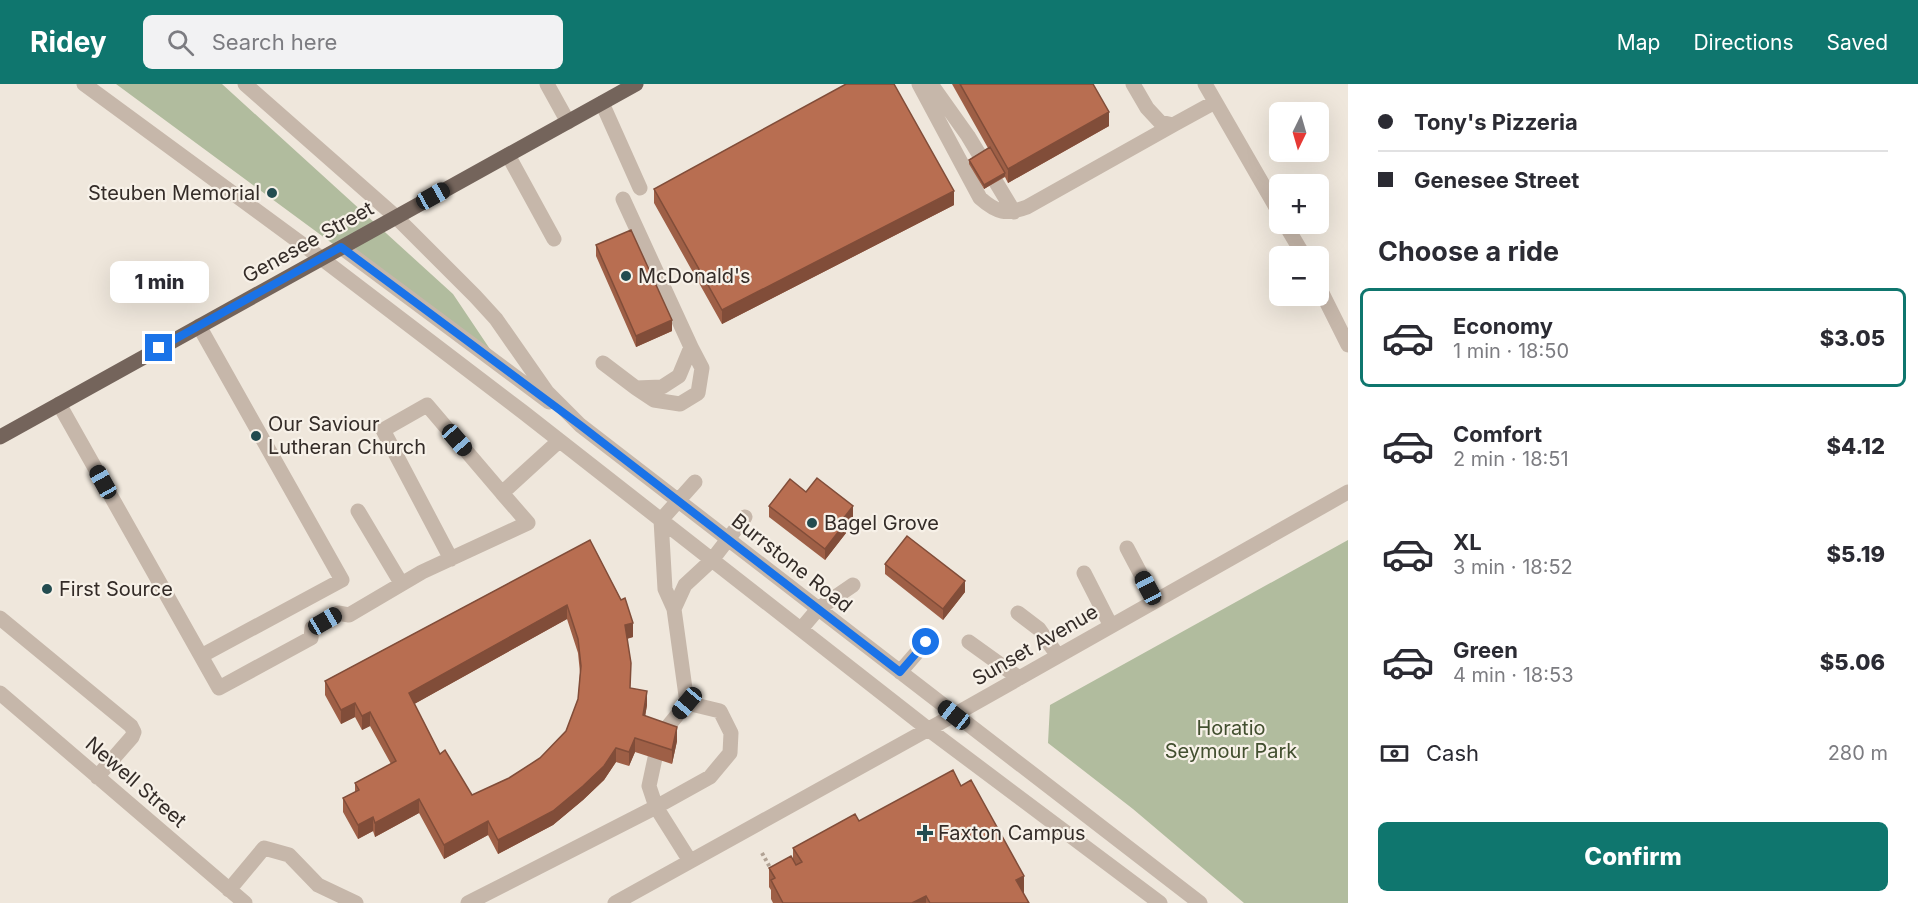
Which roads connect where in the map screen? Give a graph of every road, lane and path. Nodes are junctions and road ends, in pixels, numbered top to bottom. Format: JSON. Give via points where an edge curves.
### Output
{"nodes":[{"id":1,"x":84,"y":84,"type":"edge"},
{"id":2,"x":245,"y":84,"type":"edge"},
{"id":3,"x":547,"y":84,"type":"edge"},
{"id":4,"x":636,"y":84,"type":"edge"},
{"id":5,"x":919,"y":84,"type":"edge"},
{"id":6,"x":931,"y":84,"type":"edge"},
{"id":7,"x":1133,"y":84,"type":"edge"},
{"id":8,"x":1205,"y":84,"type":"edge"},
{"id":9,"x":1215,"y":102,"type":"junction"},
{"id":10,"x":602,"y":103,"type":"junction"},
{"id":11,"x":568,"y":122,"type":"junction"},
{"id":12,"x":1173,"y":125,"type":"junction"},
{"id":13,"x":508,"y":155,"type":"junction"},
{"id":14,"x":640,"y":188,"type":"dead end"},
{"id":15,"x":1269,"y":195,"type":"edge"},
{"id":16,"x":623,"y":199,"type":"dead end"},
{"id":17,"x":1014,"y":212,"type":"junction"},
{"id":18,"x":396,"y":217,"type":"junction"},
{"id":19,"x":554,"y":239,"type":"dead end"},
{"id":20,"x":341,"y":247,"type":"junction"},
{"id":21,"x":321,"y":258,"type":"junction"},
{"id":22,"x":1328,"y":306,"type":"edge"},
{"id":23,"x":199,"y":326,"type":"junction"},
{"id":24,"x":1348,"y":345,"type":"edge"},
{"id":25,"x":691,"y":347,"type":"junction"},
{"id":26,"x":603,"y":363,"type":"dead end"},
{"id":27,"x":636,"y":388,"type":"junction"},
{"id":28,"x":59,"y":404,"type":"junction"},
{"id":29,"x":580,"y":425,"type":"junction"},
{"id":30,"x":0,"y":437,"type":"edge"},
{"id":31,"x":559,"y":441,"type":"junction"},
{"id":32,"x":695,"y":482,"type":"dead end"},
{"id":33,"x":1348,"y":492,"type":"edge"},
{"id":34,"x":502,"y":493,"type":"junction"},
{"id":35,"x":679,"y":502,"type":"junction"},
{"id":36,"x":358,"y":511,"type":"dead end"},
{"id":37,"x":745,"y":517,"type":"dead end"},
{"id":38,"x":661,"y":520,"type":"junction"},
{"id":39,"x":729,"y":540,"type":"junction"},
{"id":40,"x":1127,"y":548,"type":"dead end"},
{"id":41,"x":451,"y":559,"type":"junction"},
{"id":42,"x":712,"y":560,"type":"junction"},
{"id":43,"x":1084,"y":573,"type":"dead end"},
{"id":44,"x":401,"y":584,"type":"junction"},
{"id":45,"x":853,"y":585,"type":"dead end"},
{"id":46,"x":1155,"y":602,"type":"junction"},
{"id":47,"x":674,"y":609,"type":"junction"},
{"id":48,"x":818,"y":609,"type":"junction"},
{"id":49,"x":1018,"y":613,"type":"dead end"},
{"id":50,"x":0,"y":618,"type":"edge"},
{"id":51,"x":1111,"y":626,"type":"junction"},
{"id":52,"x":801,"y":629,"type":"junction"},
{"id":53,"x":926,"y":642,"type":"dead end"},
{"id":54,"x":969,"y":642,"type":"dead end"},
{"id":55,"x":201,"y":656,"type":"junction"},
{"id":56,"x":1058,"y":656,"type":"junction"},
{"id":57,"x":900,"y":672,"type":"junction"},
{"id":58,"x":1019,"y":678,"type":"junction"},
{"id":59,"x":0,"y":693,"type":"edge"},
{"id":60,"x":687,"y":703,"type":"junction"},
{"id":61,"x":954,"y":715,"type":"junction"},
{"id":62,"x":928,"y":729,"type":"junction"},
{"id":63,"x":661,"y":735,"type":"edge"},
{"id":64,"x":655,"y":758,"type":"edge"},
{"id":65,"x":98,"y":777,"type":"junction"},
{"id":66,"x":656,"y":807,"type":"junction"},
{"id":67,"x":762,"y":853,"type":"dead end"},
{"id":68,"x":690,"y":861,"type":"junction"},
{"id":69,"x":776,"y":879,"type":"edge"},
{"id":70,"x":229,"y":890,"type":"junction"},
{"id":71,"x":245,"y":903,"type":"edge"},
{"id":72,"x":356,"y":903,"type":"edge"},
{"id":73,"x":468,"y":903,"type":"edge"},
{"id":74,"x":615,"y":903,"type":"edge"},
{"id":75,"x":1160,"y":903,"type":"edge"},
{"id":76,"x":1200,"y":903,"type":"edge"}],
"edges":[{"from":1,"to":21,"type":"street"},
{"from":2,"to":18,"type":"street","name":"Burrstone Road"},
{"from":3,"to":11,"type":"street"},
{"from":4,"to":10,"type":"main road","name":"Genesee Street"},
{"from":5,"to":17,"type":"street","via":[[980,198],[993,210]]},
{"from":6,"to":17,"type":"street"},
{"from":7,"to":12,"type":"street","via":[[1160,122]]},
{"from":8,"to":9,"type":"street"},
{"from":9,"to":12,"type":"street"},
{"from":9,"to":15,"type":"street"},
{"from":10,"to":11,"type":"main road","name":"Genesee Street"},
{"from":10,"to":14,"type":"street"},
{"from":11,"to":13,"type":"main road","name":"Genesee Street"},
{"from":12,"to":17,"type":"street"},
{"from":13,"to":18,"type":"main road","name":"Genesee Street"},
{"from":13,"to":19,"type":"street"},
{"from":16,"to":25,"type":"street"},
{"from":18,"to":20,"type":"main road","name":"Genesee Street"},
{"from":18,"to":29,"type":"street","name":"Burrstone Road","via":[[489,311],[547,392]]},
{"from":20,"to":21,"type":"main road","name":"Genesee Street"},
{"from":20,"to":29,"type":"street"},
{"from":21,"to":23,"type":"main road","name":"Genesee Street"},
{"from":21,"to":31,"type":"street"},
{"from":22,"to":24,"type":"street"},
{"from":23,"to":28,"type":"main road","name":"Genesee Street"},
{"from":23,"to":55,"type":"street","via":[[342,580]]},
{"from":25,"to":27,"type":"street","via":[[679,376],[662,387]]},
{"from":25,"to":27,"type":"street","via":[[702,368],[698,393],[680,404],[654,400]]},
{"from":26,"to":27,"type":"street"},
{"from":28,"to":30,"type":"main road","name":"Genesee Street"},
{"from":28,"to":55,"type":"street"},
{"from":29,"to":35,"type":"street","name":"Burrstone Road"},
{"from":31,"to":34,"type":"street"},
{"from":31,"to":38,"type":"street"},
{"from":32,"to":35,"type":"street"},
{"from":33,"to":46,"type":"street","name":"Sunset Avenue"},
{"from":34,"to":41,"type":"street","via":[[528,523]]},
{"from":34,"to":41,"type":"street","via":[[427,405],[383,430]]},
{"from":35,"to":38,"type":"street"},
{"from":35,"to":39,"type":"street","name":"Burrstone Road"},
{"from":36,"to":44,"type":"street"},
{"from":37,"to":39,"type":"street"},
{"from":38,"to":42,"type":"street"},
{"from":38,"to":47,"type":"street","via":[[665,589]]},
{"from":39,"to":42,"type":"street"},
{"from":39,"to":48,"type":"street","name":"Burrstone Road"},
{"from":40,"to":46,"type":"street"},
{"from":41,"to":44,"type":"street"},
{"from":42,"to":47,"type":"street","via":[[685,585]]},
{"from":42,"to":52,"type":"street"},
{"from":43,"to":51,"type":"street"},
{"from":44,"to":55,"type":"street","via":[[349,615],[338,613],[312,628],[311,638],[219,688]]},
{"from":45,"to":48,"type":"street"},
{"from":46,"to":51,"type":"street","name":"Sunset Avenue"},
{"from":47,"to":60,"type":"street"},
{"from":48,"to":52,"type":"street"},
{"from":48,"to":57,"type":"street","name":"Burrstone Road"},
{"from":49,"to":56,"type":"street","via":[[1039,628]]},
{"from":50,"to":65,"type":"street","via":[[131,726],[132,737]]},
{"from":51,"to":56,"type":"street","name":"Sunset Avenue"},
{"from":52,"to":62,"type":"street"},
{"from":53,"to":57,"type":"street"},
{"from":54,"to":58,"type":"street"},
{"from":56,"to":58,"type":"street","name":"Sunset Avenue"},
{"from":57,"to":61,"type":"street","name":"Burrstone Road"},
{"from":58,"to":61,"type":"street","name":"Sunset Avenue"},
{"from":59,"to":65,"type":"street","name":"Newell Street"},
{"from":60,"to":63,"type":"street"},
{"from":60,"to":66,"type":"street","via":[[720,711],[731,733],[730,753],[710,777]]},
{"from":61,"to":62,"type":"street","name":"Sunset Avenue"},
{"from":61,"to":76,"type":"street","name":"Burrstone Road"},
{"from":62,"to":68,"type":"street","name":"Sunset Avenue"},
{"from":62,"to":75,"type":"street"},
{"from":64,"to":66,"type":"street","via":[[649,786]]},
{"from":65,"to":70,"type":"street","name":"Newell Street"},
{"from":66,"to":68,"type":"street"},
{"from":66,"to":73,"type":"street"},
{"from":67,"to":69,"type":"path"},
{"from":68,"to":74,"type":"street","name":"Sunset Avenue"},
{"from":70,"to":71,"type":"street","name":"Newell Street"},
{"from":70,"to":72,"type":"street","via":[[264,848],[289,855],[318,885]]}]}
